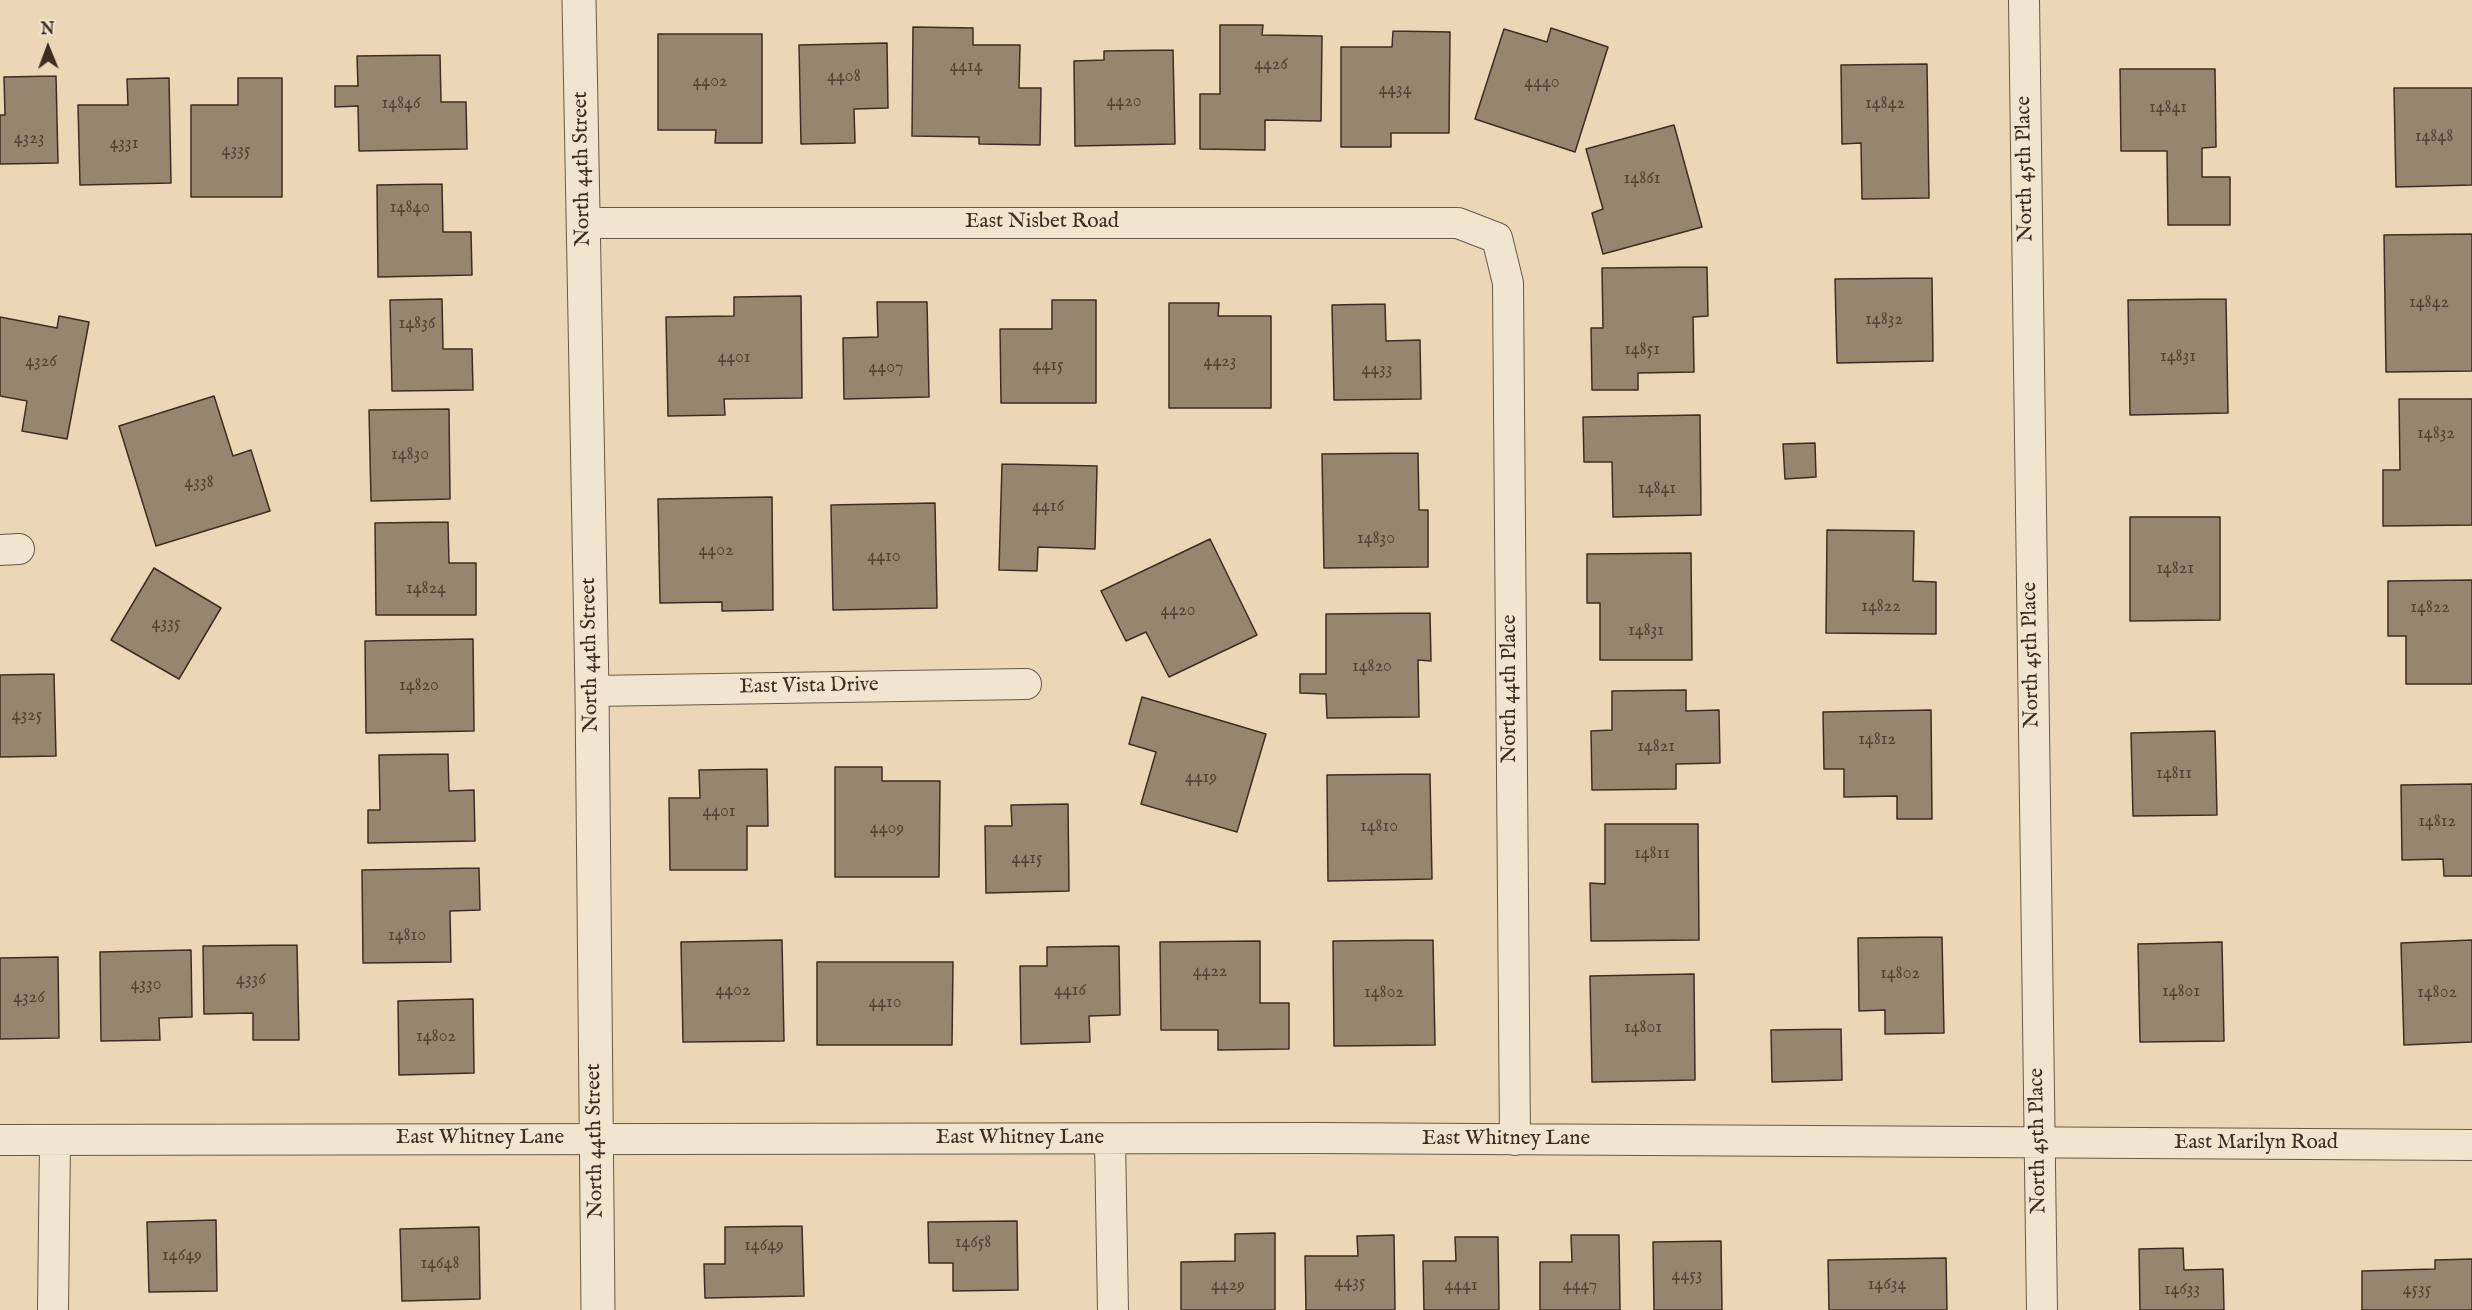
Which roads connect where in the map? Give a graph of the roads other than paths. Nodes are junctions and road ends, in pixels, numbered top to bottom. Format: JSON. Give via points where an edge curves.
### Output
{"nodes":[{"id":1,"x":579,"y":0,"type":"edge"},
{"id":2,"x":2024,"y":0,"type":"edge"},
{"id":3,"x":585,"y":223,"type":"junction"},
{"id":4,"x":1497,"y":238,"type":"joint"},
{"id":5,"x":1026,"y":684,"type":"dead end"},
{"id":6,"x":592,"y":691,"type":"junction"},
{"id":7,"x":595,"y":1138,"type":"junction"},
{"id":8,"x":0,"y":1140,"type":"edge"},
{"id":9,"x":1110,"y":1140,"type":"junction"},
{"id":10,"x":1515,"y":1140,"type":"junction"},
{"id":11,"x":56,"y":1141,"type":"junction"},
{"id":12,"x":2039,"y":1143,"type":"junction"},
{"id":13,"x":2472,"y":1145,"type":"edge"},
{"id":14,"x":53,"y":1310,"type":"edge"},
{"id":15,"x":598,"y":1310,"type":"edge"},
{"id":16,"x":1113,"y":1310,"type":"edge"},
{"id":17,"x":2042,"y":1310,"type":"edge"}],
"edges":[{"from":1,"to":3,"type":"street","name":"North 44th Street"},
{"from":2,"to":12,"type":"street","name":"North 45th Place"},
{"from":3,"to":4,"type":"street","name":"East Nisbet Road","via":[[1458,223]]},
{"from":3,"to":6,"type":"street","name":"North 44th Street"},
{"from":4,"to":10,"type":"street","name":"North 44th Place","via":[[1508,283]]},
{"from":5,"to":6,"type":"street","name":"East Vista Drive"},
{"from":6,"to":7,"type":"street","name":"North 44th Street"},
{"from":7,"to":9,"type":"street","name":"East Whitney Lane"},
{"from":7,"to":11,"type":"street","name":"East Whitney Lane"},
{"from":7,"to":15,"type":"street","name":"North 44th Street"},
{"from":8,"to":11,"type":"street","name":"East Whitney Lane"},
{"from":9,"to":10,"type":"street","name":"East Whitney Lane"},
{"from":9,"to":16,"type":"street"},
{"from":10,"to":12,"type":"street","name":"East Whitney Lane"},
{"from":11,"to":14,"type":"street"},
{"from":12,"to":13,"type":"street","name":"East Marilyn Road"},
{"from":12,"to":17,"type":"street","name":"North 45th Place"}]}
